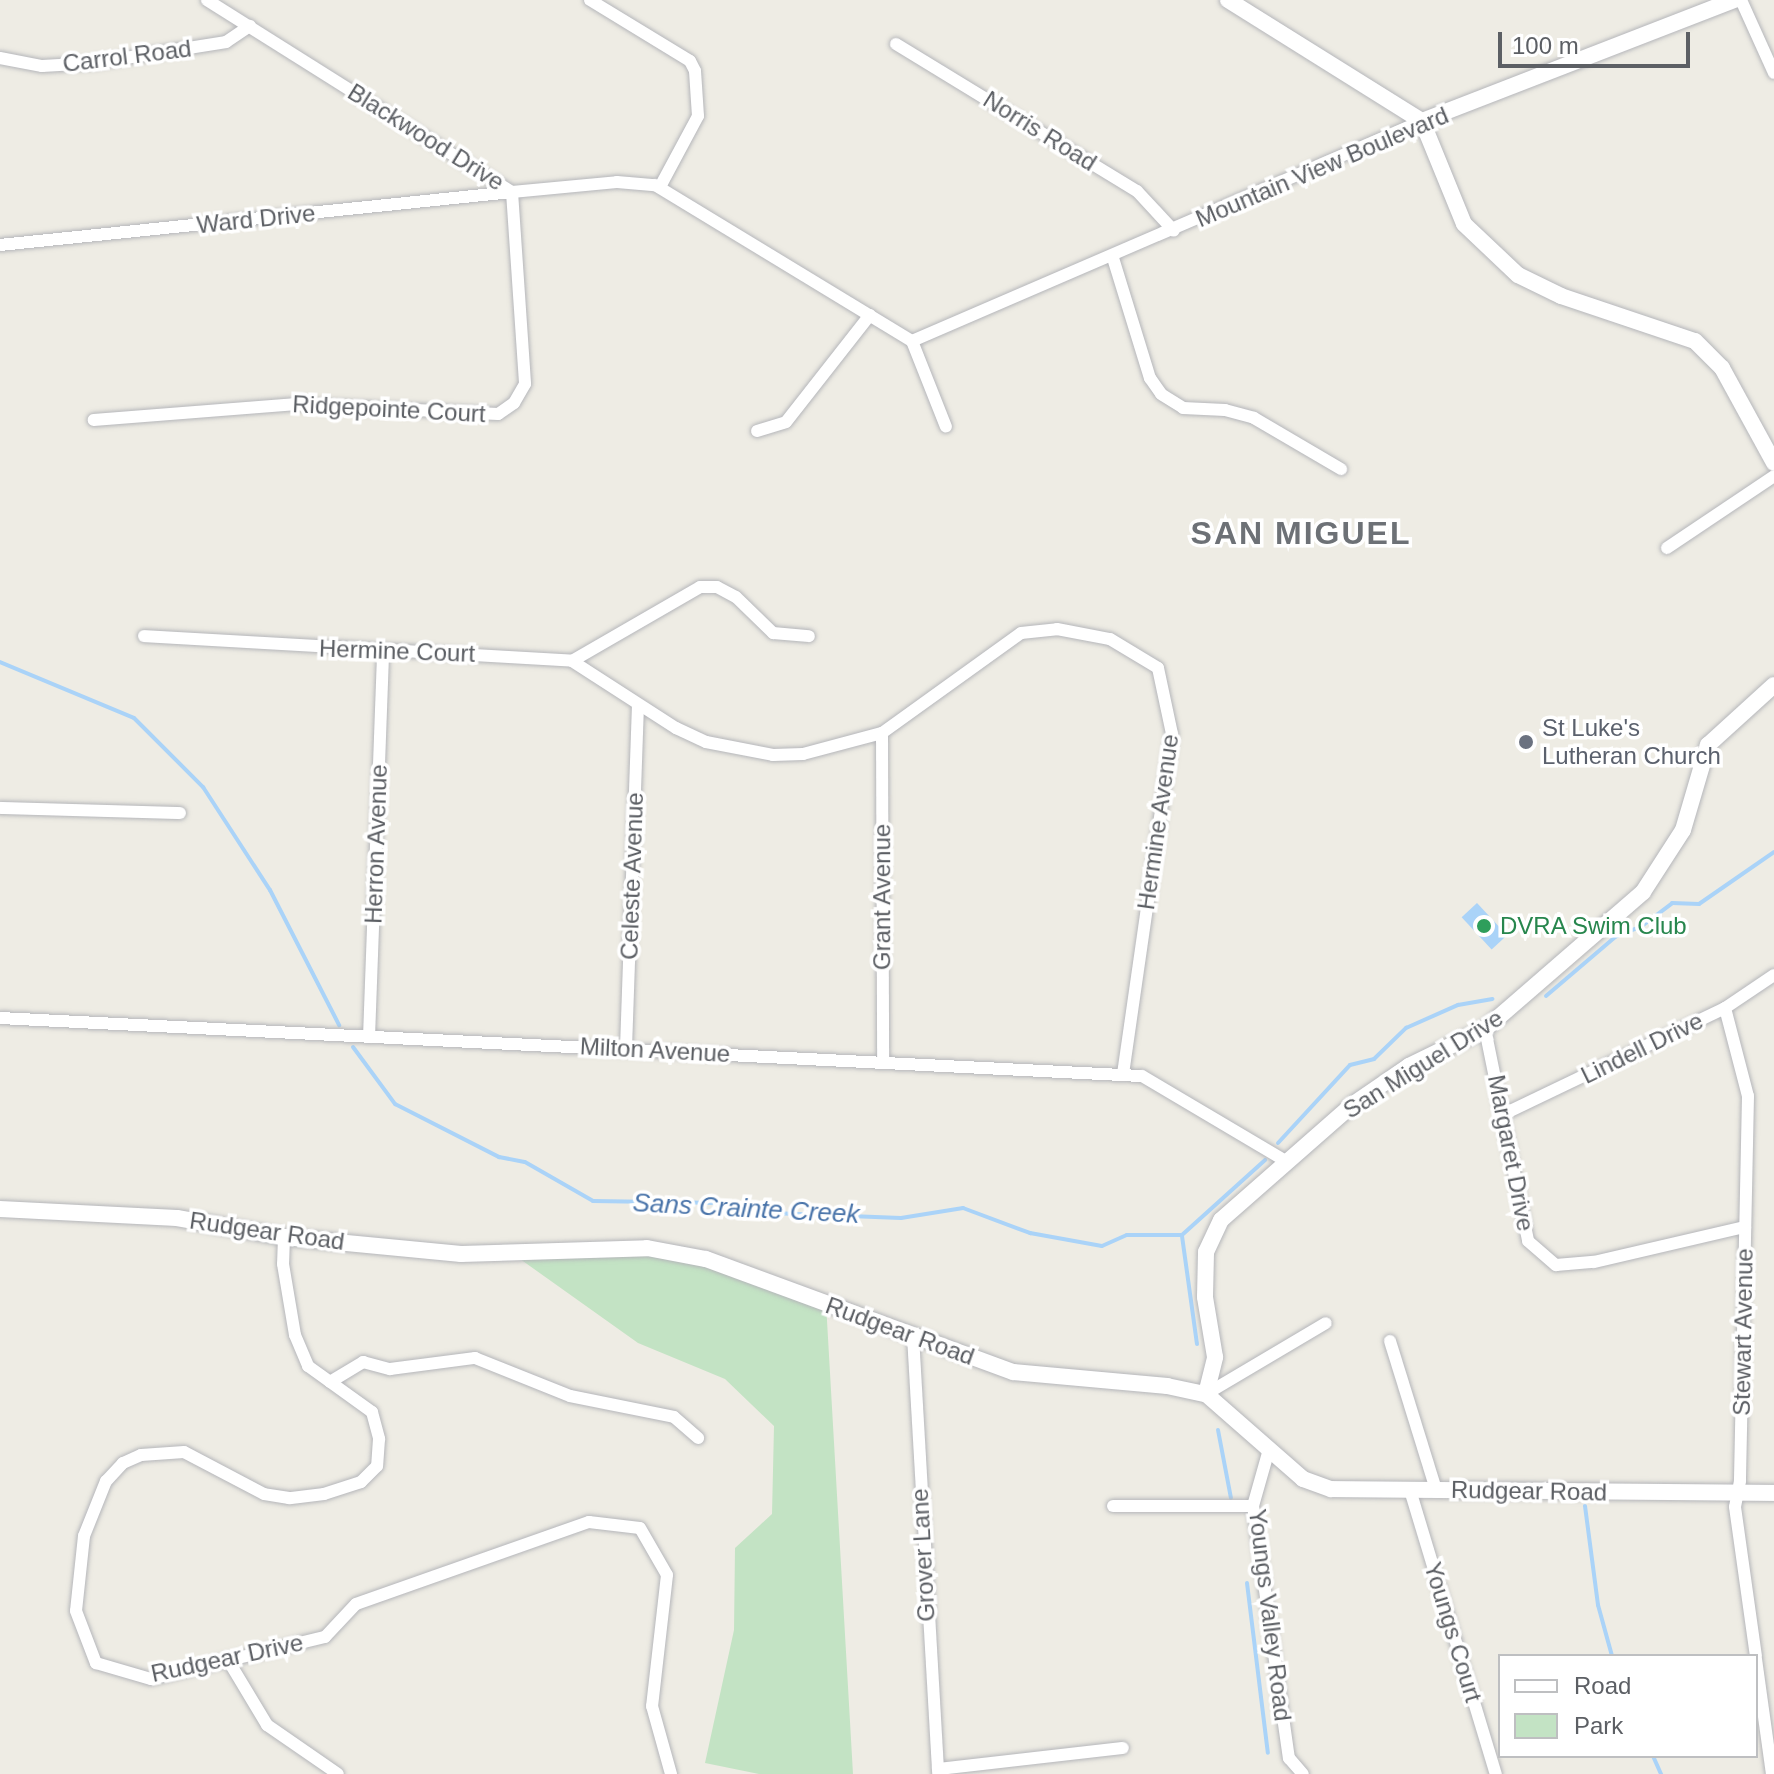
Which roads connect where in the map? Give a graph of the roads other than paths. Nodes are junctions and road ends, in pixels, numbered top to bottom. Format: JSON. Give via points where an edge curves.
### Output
{"nodes":[{"id":1,"x":207,"y":0,"type":"edge"},
{"id":2,"x":590,"y":0,"type":"edge"},
{"id":3,"x":1228,"y":0,"type":"edge"},
{"id":4,"x":1734,"y":0,"type":"edge"},
{"id":5,"x":1741,"y":0,"type":"edge"},
{"id":6,"x":250,"y":26,"type":"junction"},
{"id":7,"x":896,"y":44,"type":"dead end"},
{"id":8,"x":0,"y":58,"type":"edge"},
{"id":9,"x":1774,"y":73,"type":"edge"},
{"id":10,"x":1422,"y":121,"type":"junction"},
{"id":11,"x":660,"y":187,"type":"junction"},
{"id":12,"x":512,"y":192,"type":"junction"},
{"id":13,"x":1174,"y":231,"type":"junction"},
{"id":14,"x":0,"y":245,"type":"edge"},
{"id":15,"x":1113,"y":258,"type":"junction"},
{"id":16,"x":870,"y":315,"type":"junction"},
{"id":17,"x":912,"y":341,"type":"junction"},
{"id":18,"x":94,"y":420,"type":"dead end"},
{"id":19,"x":946,"y":427,"type":"dead end"},
{"id":20,"x":757,"y":431,"type":"dead end"},
{"id":21,"x":1774,"y":463,"type":"edge"},
{"id":22,"x":1341,"y":469,"type":"dead end"},
{"id":23,"x":1774,"y":476,"type":"edge"},
{"id":24,"x":1667,"y":548,"type":"dead end"},
{"id":25,"x":144,"y":636,"type":"dead end"},
{"id":26,"x":809,"y":636,"type":"dead end"},
{"id":27,"x":383,"y":651,"type":"junction"},
{"id":28,"x":572,"y":661,"type":"junction"},
{"id":29,"x":1774,"y":685,"type":"edge"},
{"id":30,"x":638,"y":705,"type":"junction"},
{"id":31,"x":882,"y":733,"type":"junction"},
{"id":32,"x":0,"y":808,"type":"edge"},
{"id":33,"x":180,"y":813,"type":"dead end"},
{"id":34,"x":1774,"y":975,"type":"edge"},
{"id":35,"x":1725,"y":1008,"type":"junction"},
{"id":36,"x":0,"y":1018,"type":"edge"},
{"id":37,"x":1485,"y":1029,"type":"junction"},
{"id":38,"x":369,"y":1037,"type":"junction"},
{"id":39,"x":626,"y":1048,"type":"junction"},
{"id":40,"x":883,"y":1061,"type":"junction"},
{"id":41,"x":1123,"y":1073,"type":"junction"},
{"id":42,"x":1506,"y":1113,"type":"junction"},
{"id":43,"x":1286,"y":1161,"type":"junction"},
{"id":44,"x":0,"y":1209,"type":"edge"},
{"id":45,"x":1745,"y":1227,"type":"junction"},
{"id":46,"x":284,"y":1237,"type":"junction"},
{"id":47,"x":1326,"y":1323,"type":"dead end"},
{"id":48,"x":913,"y":1336,"type":"junction"},
{"id":49,"x":1390,"y":1341,"type":"dead end"},
{"id":50,"x":330,"y":1382,"type":"junction"},
{"id":51,"x":1206,"y":1394,"type":"junction"},
{"id":52,"x":698,"y":1438,"type":"dead end"},
{"id":53,"x":1268,"y":1453,"type":"junction"},
{"id":54,"x":1410,"y":1490,"type":"junction"},
{"id":55,"x":1436,"y":1490,"type":"junction"},
{"id":56,"x":1738,"y":1493,"type":"junction"},
{"id":57,"x":1774,"y":1493,"type":"edge"},
{"id":58,"x":1113,"y":1506,"type":"dead end"},
{"id":59,"x":1253,"y":1506,"type":"junction"},
{"id":60,"x":1755,"y":1654,"type":"edge"},
{"id":61,"x":228,"y":1660,"type":"junction"},
{"id":62,"x":1758,"y":1672,"type":"edge"},
{"id":63,"x":1123,"y":1748,"type":"dead end"},
{"id":64,"x":938,"y":1772,"type":"edge"},
{"id":65,"x":338,"y":1774,"type":"edge"},
{"id":66,"x":671,"y":1774,"type":"edge"},
{"id":67,"x":1303,"y":1774,"type":"edge"},
{"id":68,"x":1496,"y":1774,"type":"edge"},
{"id":69,"x":1772,"y":1774,"type":"edge"}],
"edges":[{"from":1,"to":6,"type":"street","name":"Blackwood Drive"},
{"from":2,"to":11,"type":"street","via":[[690,61],[695,71],[698,116]]},
{"from":3,"to":10,"type":"street"},
{"from":4,"to":10,"type":"street","name":"Mountain View Boulevard"},
{"from":5,"to":9,"type":"street"},
{"from":6,"to":8,"type":"street","name":"Carrol Road","via":[[226,42],[94,63],[42,66]]},
{"from":6,"to":12,"type":"street","name":"Blackwood Drive"},
{"from":7,"to":13,"type":"street","name":"Norris Road","via":[[1137,191]]},
{"from":10,"to":13,"type":"street","name":"Mountain View Boulevard"},
{"from":10,"to":21,"type":"street","via":[[1453,205],[1479,241],[1518,275],[1545,289],[1695,341],[1722,368]]},
{"from":11,"to":12,"type":"street","name":"Blackwood Drive","via":[[636,181]]},
{"from":11,"to":16,"type":"street","name":"Blackwood Drive"},
{"from":12,"to":14,"type":"street","name":"Ward Drive"},
{"from":12,"to":18,"type":"street","name":"Ridgepointe Court","via":[[525,384],[514,403],[498,414],[297,404]]},
{"from":13,"to":15,"type":"street","name":"Mountain View Boulevard"},
{"from":15,"to":17,"type":"street","name":"Mountain View Boulevard"},
{"from":15,"to":22,"type":"street","via":[[1150,378],[1161,394],[1183,408],[1254,418]]},
{"from":16,"to":17,"type":"street","name":"Blackwood Drive"},
{"from":16,"to":20,"type":"street","via":[[805,403],[776,428]]},
{"from":17,"to":19,"type":"street"},
{"from":23,"to":24,"type":"street"},
{"from":25,"to":27,"type":"street","name":"Hermine Court"},
{"from":26,"to":28,"type":"street","via":[[773,633],[736,597],[717,587],[700,587]]},
{"from":27,"to":28,"type":"street","name":"Hermine Court"},
{"from":27,"to":38,"type":"street","name":"Herron Avenue"},
{"from":28,"to":30,"type":"street"},
{"from":29,"to":37,"type":"street","name":"San Miguel Drive","via":[[1708,745],[1683,830],[1643,892]]},
{"from":30,"to":31,"type":"street","name":"Hermine Avenue","via":[[706,742],[773,755],[803,754]]},
{"from":30,"to":39,"type":"street","name":"Celeste Avenue"},
{"from":31,"to":40,"type":"street","name":"Grant Avenue"},
{"from":31,"to":41,"type":"street","name":"Hermine Avenue","via":[[1005,640],[1029,631],[1093,634],[1158,668],[1172,714],[1172,751]]},
{"from":32,"to":33,"type":"street"},
{"from":34,"to":35,"type":"street","name":"Lindell Drive"},
{"from":35,"to":42,"type":"street","name":"Lindell Drive"},
{"from":35,"to":45,"type":"street","name":"Stewart Avenue","via":[[1748,1096]]},
{"from":36,"to":38,"type":"street","name":"Milton Avenue"},
{"from":37,"to":42,"type":"street","name":"Margaret Drive"},
{"from":37,"to":43,"type":"street","name":"San Miguel Drive","via":[[1382,1083]]},
{"from":38,"to":39,"type":"street","name":"Milton Avenue"},
{"from":39,"to":40,"type":"street","name":"Milton Avenue"},
{"from":40,"to":41,"type":"street","name":"Milton Avenue"},
{"from":41,"to":43,"type":"street","name":"Milton Avenue","via":[[1176,1091]]},
{"from":42,"to":45,"type":"street","name":"Margaret Drive","via":[[1528,1241],[1556,1265],[1594,1262]]},
{"from":43,"to":51,"type":"street","name":"San Miguel Drive","via":[[1221,1220],[1209,1243],[1205,1297],[1215,1357]]},
{"from":44,"to":46,"type":"street","name":"Rudgear Road","via":[[177,1218]]},
{"from":45,"to":56,"type":"street","name":"Stewart Avenue"},
{"from":46,"to":48,"type":"street","name":"Rudgear Road","via":[[461,1254],[647,1248],[706,1259]]},
{"from":46,"to":50,"type":"street","name":"Rudgear Drive","via":[[283,1264],[295,1335],[308,1366]]},
{"from":47,"to":51,"type":"street"},
{"from":48,"to":51,"type":"street","name":"Rudgear Road","via":[[1013,1372]]},
{"from":48,"to":64,"type":"street","name":"Grover Lane"},
{"from":49,"to":55,"type":"street"},
{"from":50,"to":52,"type":"street","via":[[363,1362],[390,1369],[475,1358],[570,1396],[674,1417]]},
{"from":50,"to":61,"type":"street","name":"Rudgear Drive","via":[[372,1412],[379,1439],[377,1466],[361,1482],[289,1498],[264,1494],[184,1452],[141,1455],[106,1481],[84,1536],[76,1611],[96,1663],[151,1679]]},
{"from":51,"to":53,"type":"street","name":"Rudgear Road"},
{"from":53,"to":54,"type":"street","name":"Rudgear Road","via":[[1303,1479],[1331,1489]]},
{"from":53,"to":59,"type":"street","name":"Youngs Valley Road"},
{"from":54,"to":55,"type":"street","name":"Rudgear Road"},
{"from":54,"to":68,"type":"street","name":"Youngs Court"},
{"from":55,"to":56,"type":"street","name":"Rudgear Road"},
{"from":56,"to":57,"type":"street","name":"Rudgear Road"},
{"from":56,"to":60,"type":"street","name":"Stewart Avenue","via":[[1735,1507]]},
{"from":58,"to":59,"type":"street"},
{"from":59,"to":67,"type":"street","name":"Youngs Valley Road","via":[[1289,1758]]},
{"from":61,"to":65,"type":"street","via":[[267,1725]]},
{"from":61,"to":66,"type":"street","name":"Rudgear Drive","via":[[325,1637],[356,1604],[589,1522],[640,1528],[667,1575],[652,1706]]},
{"from":62,"to":69,"type":"street","name":"Stewart Avenue"},
{"from":63,"to":64,"type":"street"}]}
